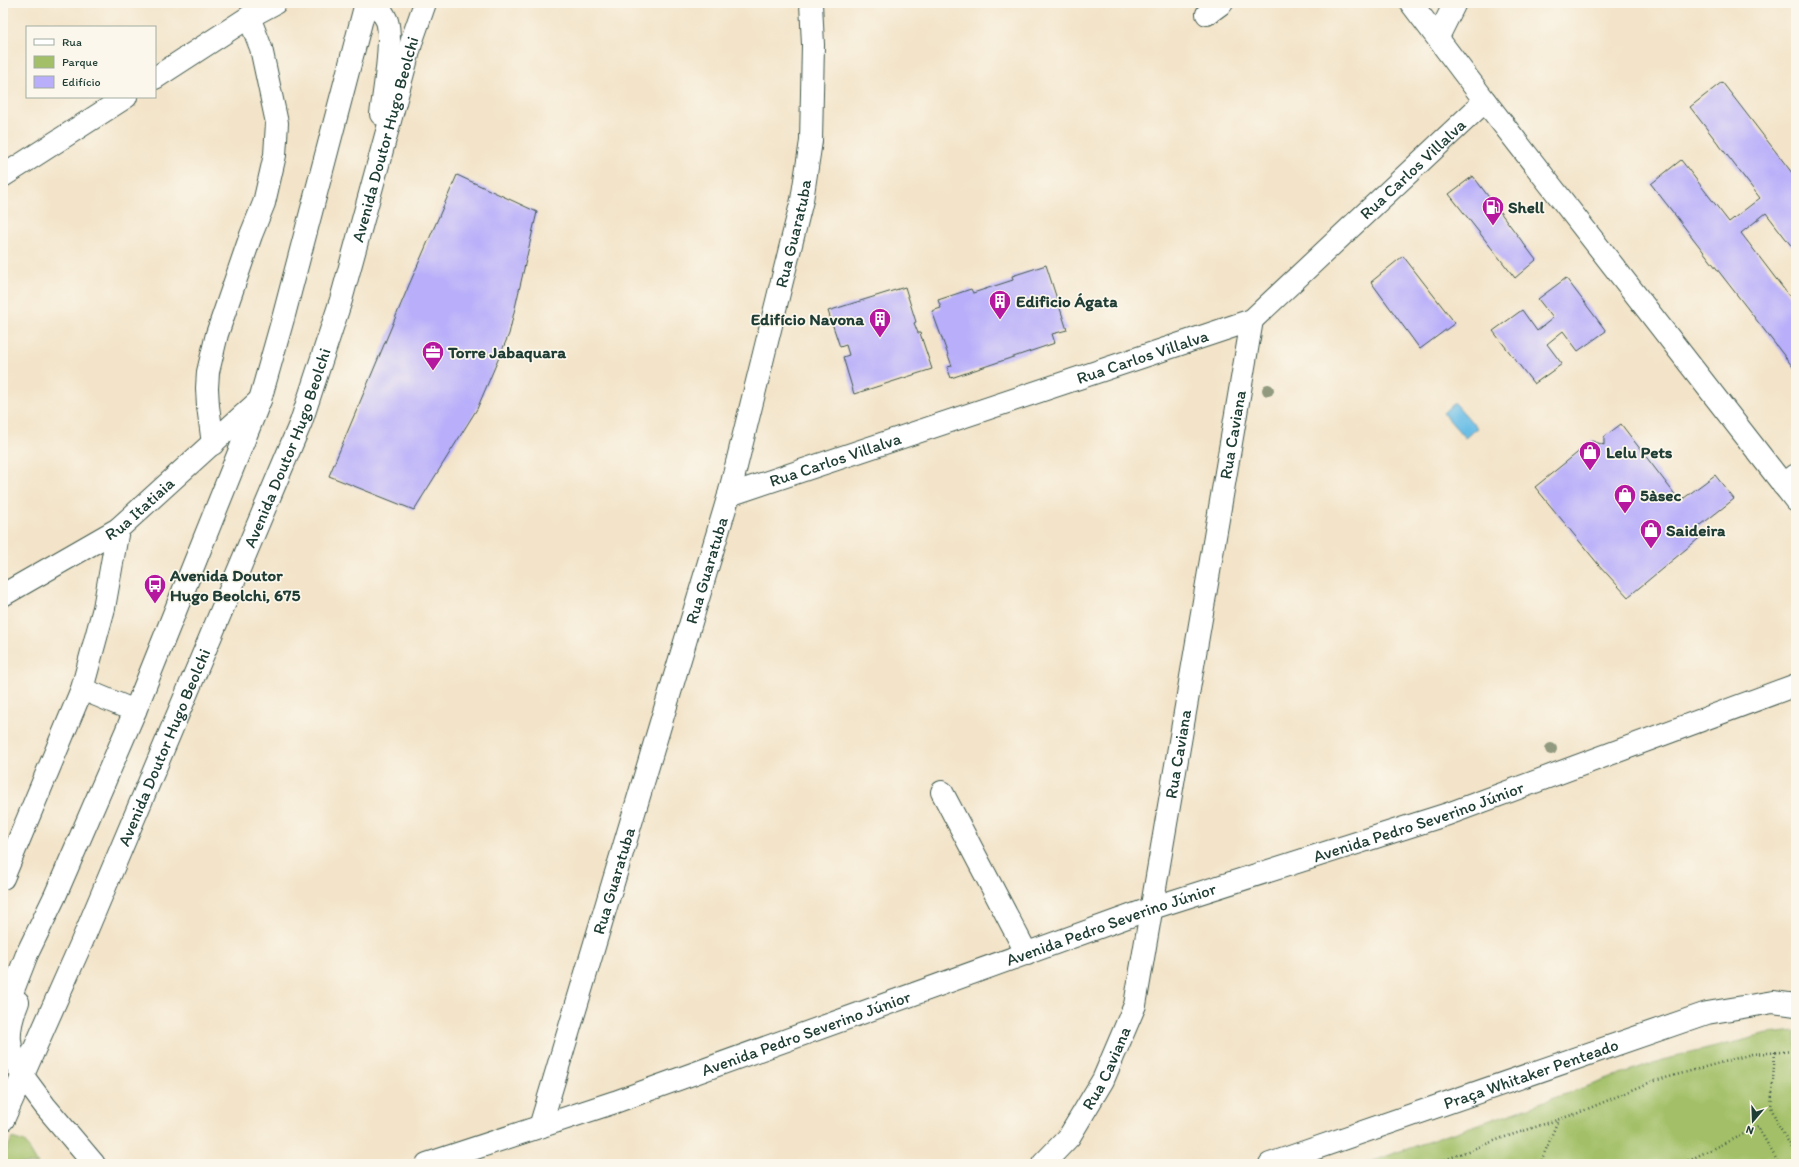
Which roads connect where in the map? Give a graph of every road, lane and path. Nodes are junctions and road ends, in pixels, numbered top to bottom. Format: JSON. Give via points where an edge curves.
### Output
{"nodes":[{"id":1,"x":276,"y":3,"type":"edge"},
{"id":2,"x":366,"y":3,"type":"edge"},
{"id":3,"x":375,"y":3,"type":"edge"},
{"id":4,"x":425,"y":3,"type":"edge"},
{"id":5,"x":811,"y":3,"type":"edge"},
{"id":6,"x":1411,"y":3,"type":"edge"},
{"id":7,"x":1455,"y":3,"type":"edge"},
{"id":8,"x":250,"y":17,"type":"junction"},
{"id":9,"x":1438,"y":37,"type":"junction"},
{"id":10,"x":156,"y":77,"type":"edge"},
{"id":11,"x":124,"y":98,"type":"edge"},
{"id":12,"x":1485,"y":101,"type":"junction"},
{"id":13,"x":3,"y":176,"type":"edge"},
{"id":14,"x":370,"y":197,"type":"junction"},
{"id":15,"x":1252,"y":320,"type":"junction"},
{"id":16,"x":260,"y":400,"type":"junction"},
{"id":17,"x":213,"y":444,"type":"junction"},
{"id":18,"x":1792,"y":487,"type":"edge"},
{"id":19,"x":729,"y":495,"type":"junction"},
{"id":20,"x":118,"y":529,"type":"junction"},
{"id":21,"x":3,"y":595,"type":"edge"},
{"id":22,"x":1796,"y":685,"type":"edge"},
{"id":23,"x":82,"y":689,"type":"junction"},
{"id":24,"x":136,"y":710,"type":"junction"},
{"id":25,"x":942,"y":792,"type":"dead end"},
{"id":26,"x":3,"y":878,"type":"edge"},
{"id":27,"x":55,"y":896,"type":"junction"},
{"id":28,"x":1152,"y":908,"type":"junction"},
{"id":29,"x":1027,"y":954,"type":"junction"},
{"id":30,"x":1796,"y":1005,"type":"edge"},
{"id":31,"x":3,"y":1016,"type":"edge"},
{"id":32,"x":1796,"y":1051,"type":"edge"},
{"id":33,"x":1775,"y":1052,"type":"junction"},
{"id":34,"x":22,"y":1075,"type":"junction"},
{"id":35,"x":1558,"y":1119,"type":"junction"},
{"id":36,"x":3,"y":1120,"type":"edge"},
{"id":37,"x":540,"y":1127,"type":"junction"},
{"id":38,"x":1796,"y":1154,"type":"edge"},
{"id":39,"x":94,"y":1164,"type":"edge"},
{"id":40,"x":427,"y":1164,"type":"edge"},
{"id":41,"x":1043,"y":1164,"type":"edge"},
{"id":42,"x":1270,"y":1164,"type":"edge"},
{"id":43,"x":1434,"y":1164,"type":"edge"},
{"id":44,"x":1540,"y":1164,"type":"edge"},
{"id":45,"x":1681,"y":1164,"type":"edge"},
{"id":46,"x":1779,"y":1164,"type":"edge"}],
"edges":[{"from":1,"to":8,"type":"street"},
{"from":2,"to":16,"type":"street"},
{"from":3,"to":14,"type":"street","via":[[387,21],[389,34]]},
{"from":4,"to":14,"type":"street","name":"Avenida Doutor Hugo Beolchi","via":[[412,40]]},
{"from":5,"to":19,"type":"street","name":"Rua Guaratuba","via":[[811,141],[802,200]]},
{"from":6,"to":9,"type":"street"},
{"from":7,"to":9,"type":"street"},
{"from":8,"to":10,"type":"street"},
{"from":8,"to":17,"type":"street","via":[[261,48],[277,123],[275,155],[264,203],[217,334],[208,372],[208,406]]},
{"from":9,"to":12,"type":"street"},
{"from":11,"to":13,"type":"street"},
{"from":12,"to":15,"type":"street","name":"Rua Carlos Villalva"},
{"from":12,"to":18,"type":"street"},
{"from":14,"to":34,"type":"street","name":"Avenida Doutor Hugo Beolchi","via":[[341,300],[301,422],[81,944]]},
{"from":15,"to":19,"type":"street","name":"Rua Carlos Villalva"},
{"from":15,"to":28,"type":"street","name":"Rua Caviana"},
{"from":16,"to":17,"type":"street","name":"Rua Itatiaia"},
{"from":16,"to":24,"type":"street"},
{"from":17,"to":20,"type":"street","name":"Rua Itatiaia"},
{"from":19,"to":37,"type":"street","name":"Rua Guaratuba"},
{"from":20,"to":21,"type":"street","name":"Rua Itatiaia"},
{"from":20,"to":23,"type":"street","via":[[104,608]]},
{"from":22,"to":28,"type":"street","name":"Avenida Pedro Severino Júnior","via":[[1448,814]]},
{"from":23,"to":24,"type":"street"},
{"from":23,"to":26,"type":"street"},
{"from":24,"to":27,"type":"street"},
{"from":25,"to":29,"type":"street"},
{"from":27,"to":31,"type":"street","via":[[27,954]]},
{"from":27,"to":34,"type":"street","via":[[49,925],[9,1030],[14,1061]]},
{"from":28,"to":29,"type":"street","name":"Avenida Pedro Severino Júnior"},
{"from":28,"to":41,"type":"street","name":"Rua Caviana","via":[[1135,1005],[1106,1073],[1069,1137]]},
{"from":29,"to":37,"type":"street","name":"Avenida Pedro Severino Júnior"},
{"from":30,"to":42,"type":"street","name":"Praça Whitaker Penteado","via":[[1773,1002],[1707,1013]]},
{"from":32,"to":33,"type":"path"},
{"from":33,"to":35,"type":"path","via":[[1752,1054],[1651,1082]]},
{"from":33,"to":38,"type":"path","via":[[1771,1107],[1778,1125]]},
{"from":34,"to":36,"type":"street","name":"Avenida Doutor Hugo Beolchi"},
{"from":34,"to":39,"type":"street"},
{"from":35,"to":43,"type":"path"},
{"from":35,"to":44,"type":"path"},
{"from":37,"to":40,"type":"street","name":"Avenida Pedro Severino Júnior"},
{"from":45,"to":46,"type":"path","via":[[1758,1127]]}]}
